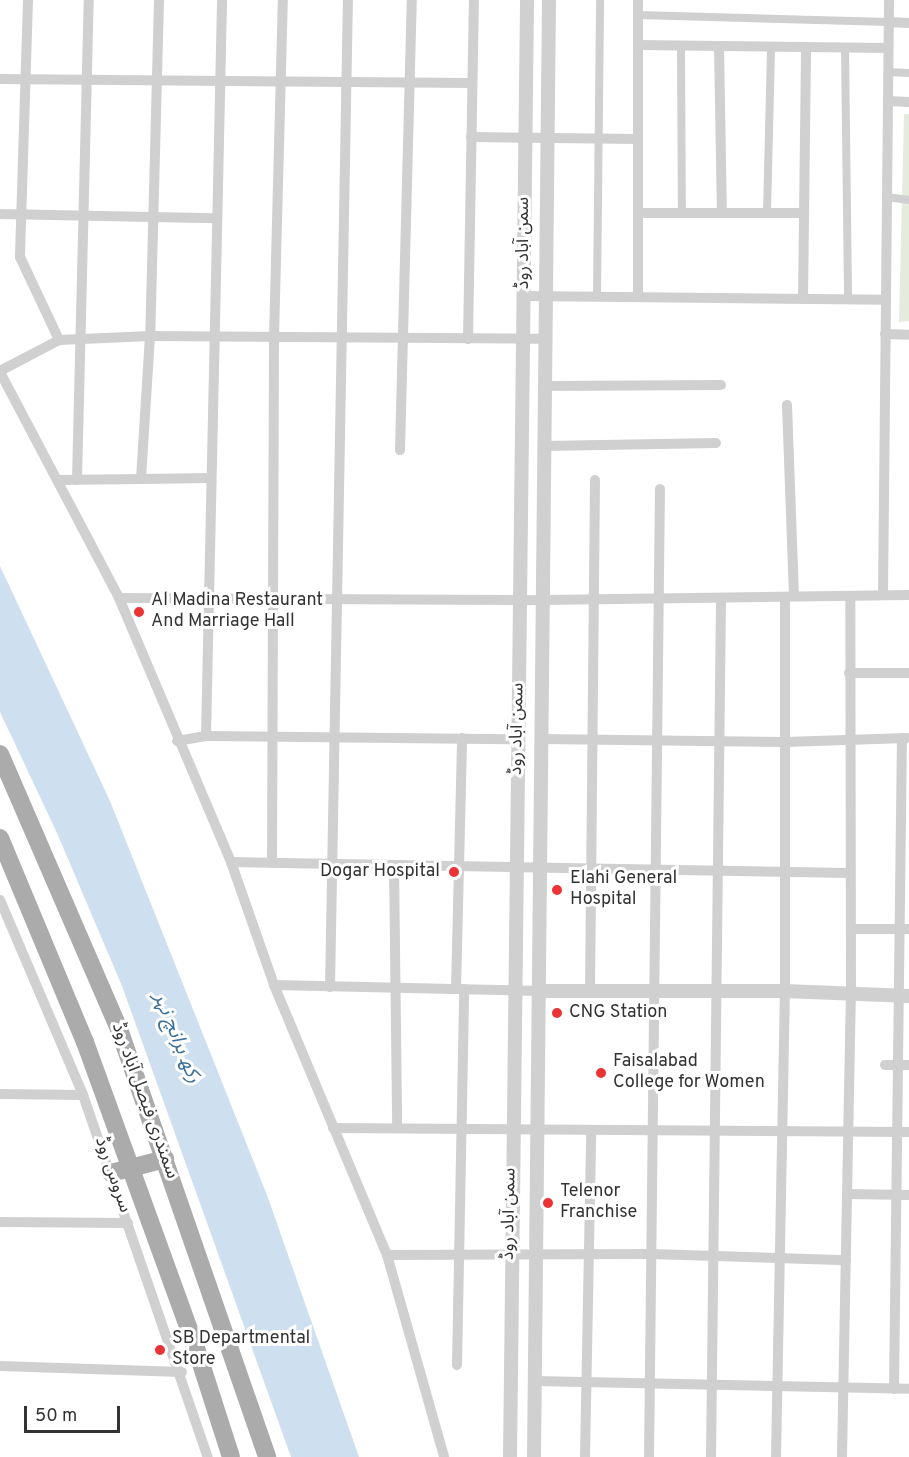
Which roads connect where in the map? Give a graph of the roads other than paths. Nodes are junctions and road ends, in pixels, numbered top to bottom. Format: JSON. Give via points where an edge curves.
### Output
{"nodes":[{"id":1,"x":28,"y":0,"type":"edge"},
{"id":2,"x":89,"y":0,"type":"edge"},
{"id":3,"x":159,"y":0,"type":"edge"},
{"id":4,"x":222,"y":0,"type":"edge"},
{"id":5,"x":283,"y":0,"type":"edge"},
{"id":6,"x":348,"y":0,"type":"edge"},
{"id":7,"x":412,"y":0,"type":"edge"},
{"id":8,"x":474,"y":0,"type":"edge"},
{"id":9,"x":527,"y":0,"type":"edge"},
{"id":10,"x":549,"y":0,"type":"edge"},
{"id":11,"x":600,"y":0,"type":"edge"},
{"id":12,"x":638,"y":0,"type":"edge"},
{"id":13,"x":889,"y":0,"type":"edge"},
{"id":14,"x":638,"y":15,"type":"junction"},
{"id":15,"x":889,"y":22,"type":"junction"},
{"id":16,"x":909,"y":23,"type":"edge"},
{"id":17,"x":638,"y":45,"type":"junction"},
{"id":18,"x":681,"y":46,"type":"junction"},
{"id":19,"x":719,"y":46,"type":"junction"},
{"id":20,"x":771,"y":47,"type":"junction"},
{"id":21,"x":806,"y":47,"type":"junction"},
{"id":22,"x":845,"y":47,"type":"junction"},
{"id":23,"x":888,"y":48,"type":"junction"},
{"id":24,"x":888,"y":72,"type":"junction"},
{"id":25,"x":909,"y":73,"type":"edge"},
{"id":26,"x":0,"y":79,"type":"edge"},
{"id":27,"x":27,"y":79,"type":"junction"},
{"id":28,"x":87,"y":80,"type":"junction"},
{"id":29,"x":157,"y":80,"type":"junction"},
{"id":30,"x":221,"y":81,"type":"junction"},
{"id":31,"x":281,"y":81,"type":"junction"},
{"id":32,"x":347,"y":81,"type":"junction"},
{"id":33,"x":411,"y":82,"type":"junction"},
{"id":34,"x":472,"y":82,"type":"junction"},
{"id":35,"x":888,"y":101,"type":"junction"},
{"id":36,"x":909,"y":102,"type":"edge"},
{"id":37,"x":471,"y":137,"type":"junction"},
{"id":38,"x":524,"y":137,"type":"junction"},
{"id":39,"x":548,"y":138,"type":"junction"},
{"id":40,"x":599,"y":138,"type":"junction"},
{"id":41,"x":638,"y":139,"type":"junction"},
{"id":42,"x":887,"y":196,"type":"junction"},
{"id":43,"x":909,"y":200,"type":"edge"},
{"id":44,"x":638,"y":213,"type":"junction"},
{"id":45,"x":682,"y":213,"type":"junction"},
{"id":46,"x":722,"y":213,"type":"junction"},
{"id":47,"x":767,"y":213,"type":"junction"},
{"id":48,"x":804,"y":213,"type":"junction"},
{"id":49,"x":0,"y":214,"type":"edge"},
{"id":50,"x":22,"y":215,"type":"junction"},
{"id":51,"x":87,"y":215,"type":"junction"},
{"id":52,"x":152,"y":217,"type":"junction"},
{"id":53,"x":216,"y":218,"type":"junction"},
{"id":54,"x":524,"y":296,"type":"junction"},
{"id":55,"x":546,"y":296,"type":"junction"},
{"id":56,"x":597,"y":296,"type":"junction"},
{"id":57,"x":638,"y":297,"type":"junction"},
{"id":58,"x":803,"y":299,"type":"junction"},
{"id":59,"x":848,"y":299,"type":"junction"},
{"id":60,"x":886,"y":300,"type":"junction"},
{"id":61,"x":885,"y":334,"type":"junction"},
{"id":62,"x":909,"y":335,"type":"edge"},
{"id":63,"x":150,"y":336,"type":"junction"},
{"id":64,"x":214,"y":336,"type":"junction"},
{"id":65,"x":274,"y":337,"type":"junction"},
{"id":66,"x":343,"y":338,"type":"junction"},
{"id":67,"x":406,"y":338,"type":"junction"},
{"id":68,"x":468,"y":339,"type":"junction"},
{"id":69,"x":524,"y":339,"type":"junction"},
{"id":70,"x":545,"y":339,"type":"junction"},
{"id":71,"x":59,"y":340,"type":"junction"},
{"id":72,"x":80,"y":341,"type":"junction"},
{"id":73,"x":0,"y":372,"type":"edge"},
{"id":74,"x":545,"y":386,"type":"junction"},
{"id":75,"x":721,"y":386,"type":"dead end"},
{"id":76,"x":787,"y":405,"type":"dead end"},
{"id":77,"x":716,"y":444,"type":"dead end"},
{"id":78,"x":544,"y":446,"type":"junction"},
{"id":79,"x":400,"y":450,"type":"dead end"},
{"id":80,"x":211,"y":478,"type":"junction"},
{"id":81,"x":141,"y":479,"type":"junction"},
{"id":82,"x":57,"y":480,"type":"junction"},
{"id":83,"x":77,"y":480,"type":"junction"},
{"id":84,"x":595,"y":480,"type":"dead end"},
{"id":85,"x":660,"y":489,"type":"dead end"},
{"id":86,"x":909,"y":594,"type":"edge"},
{"id":87,"x":883,"y":595,"type":"junction"},
{"id":88,"x":789,"y":596,"type":"junction"},
{"id":89,"x":850,"y":596,"type":"junction"},
{"id":90,"x":119,"y":598,"type":"junction"},
{"id":91,"x":659,"y":598,"type":"junction"},
{"id":92,"x":721,"y":598,"type":"junction"},
{"id":93,"x":207,"y":599,"type":"junction"},
{"id":94,"x":274,"y":599,"type":"junction"},
{"id":95,"x":338,"y":600,"type":"junction"},
{"id":96,"x":519,"y":600,"type":"junction"},
{"id":97,"x":543,"y":600,"type":"junction"},
{"id":98,"x":594,"y":600,"type":"junction"},
{"id":99,"x":849,"y":673,"type":"junction"},
{"id":100,"x":909,"y":673,"type":"edge"},
{"id":101,"x":206,"y":736,"type":"junction"},
{"id":102,"x":272,"y":736,"type":"junction"},
{"id":103,"x":335,"y":737,"type":"junction"},
{"id":104,"x":462,"y":738,"type":"junction"},
{"id":105,"x":905,"y":738,"type":"edge"},
{"id":106,"x":518,"y":739,"type":"junction"},
{"id":107,"x":541,"y":739,"type":"junction"},
{"id":108,"x":591,"y":740,"type":"junction"},
{"id":109,"x":657,"y":740,"type":"junction"},
{"id":110,"x":720,"y":740,"type":"junction"},
{"id":111,"x":851,"y":740,"type":"junction"},
{"id":112,"x":177,"y":741,"type":"junction"},
{"id":113,"x":785,"y":742,"type":"junction"},
{"id":114,"x":0,"y":754,"type":"edge"},
{"id":115,"x":905,"y":801,"type":"edge"},
{"id":116,"x":0,"y":838,"type":"edge"},
{"id":117,"x":231,"y":862,"type":"junction"},
{"id":118,"x":272,"y":863,"type":"junction"},
{"id":119,"x":331,"y":864,"type":"junction"},
{"id":120,"x":394,"y":865,"type":"junction"},
{"id":121,"x":460,"y":866,"type":"junction"},
{"id":122,"x":516,"y":867,"type":"junction"},
{"id":123,"x":540,"y":868,"type":"junction"},
{"id":124,"x":591,"y":868,"type":"junction"},
{"id":125,"x":656,"y":870,"type":"junction"},
{"id":126,"x":718,"y":871,"type":"junction"},
{"id":127,"x":786,"y":872,"type":"junction"},
{"id":128,"x":850,"y":873,"type":"junction"},
{"id":129,"x":0,"y":900,"type":"edge"},
{"id":130,"x":851,"y":929,"type":"junction"},
{"id":131,"x":904,"y":929,"type":"edge"},
{"id":132,"x":274,"y":986,"type":"junction"},
{"id":133,"x":330,"y":987,"type":"junction"},
{"id":134,"x":396,"y":988,"type":"junction"},
{"id":135,"x":460,"y":989,"type":"junction"},
{"id":136,"x":518,"y":990,"type":"junction"},
{"id":137,"x":718,"y":990,"type":"junction"},
{"id":138,"x":540,"y":991,"type":"junction"},
{"id":139,"x":655,"y":991,"type":"junction"},
{"id":140,"x":785,"y":991,"type":"junction"},
{"id":141,"x":590,"y":992,"type":"junction"},
{"id":142,"x":851,"y":992,"type":"junction"},
{"id":143,"x":904,"y":996,"type":"edge"},
{"id":144,"x":885,"y":1065,"type":"dead end"},
{"id":145,"x":903,"y":1065,"type":"edge"},
{"id":146,"x":1,"y":1091,"type":"edge"},
{"id":147,"x":83,"y":1095,"type":"junction"},
{"id":148,"x":333,"y":1128,"type":"junction"},
{"id":149,"x":398,"y":1128,"type":"junction"},
{"id":150,"x":461,"y":1128,"type":"junction"},
{"id":151,"x":512,"y":1129,"type":"junction"},
{"id":152,"x":537,"y":1129,"type":"junction"},
{"id":153,"x":591,"y":1130,"type":"junction"},
{"id":154,"x":653,"y":1130,"type":"junction"},
{"id":155,"x":716,"y":1130,"type":"junction"},
{"id":156,"x":784,"y":1131,"type":"junction"},
{"id":157,"x":849,"y":1131,"type":"junction"},
{"id":158,"x":897,"y":1132,"type":"junction"},
{"id":159,"x":909,"y":1132,"type":"edge"},
{"id":160,"x":165,"y":1159,"type":"junction"},
{"id":161,"x":120,"y":1172,"type":"junction"},
{"id":162,"x":847,"y":1194,"type":"junction"},
{"id":163,"x":896,"y":1195,"type":"junction"},
{"id":164,"x":909,"y":1195,"type":"edge"},
{"id":165,"x":0,"y":1222,"type":"edge"},
{"id":166,"x":128,"y":1223,"type":"junction"},
{"id":167,"x":536,"y":1253,"type":"junction"},
{"id":168,"x":588,"y":1254,"type":"junction"},
{"id":169,"x":650,"y":1254,"type":"junction"},
{"id":170,"x":387,"y":1255,"type":"junction"},
{"id":171,"x":714,"y":1255,"type":"junction"},
{"id":172,"x":459,"y":1256,"type":"junction"},
{"id":173,"x":509,"y":1256,"type":"junction"},
{"id":174,"x":781,"y":1259,"type":"junction"},
{"id":175,"x":846,"y":1260,"type":"junction"},
{"id":176,"x":457,"y":1365,"type":"dead end"},
{"id":177,"x":0,"y":1366,"type":"edge"},
{"id":178,"x":182,"y":1372,"type":"junction"},
{"id":179,"x":535,"y":1381,"type":"junction"},
{"id":180,"x":588,"y":1382,"type":"junction"},
{"id":181,"x":651,"y":1384,"type":"junction"},
{"id":182,"x":714,"y":1385,"type":"junction"},
{"id":183,"x":778,"y":1386,"type":"junction"},
{"id":184,"x":844,"y":1388,"type":"junction"},
{"id":185,"x":894,"y":1389,"type":"junction"},
{"id":186,"x":909,"y":1389,"type":"edge"},
{"id":187,"x":208,"y":1457,"type":"edge"},
{"id":188,"x":231,"y":1457,"type":"edge"},
{"id":189,"x":267,"y":1457,"type":"edge"},
{"id":190,"x":444,"y":1457,"type":"edge"},
{"id":191,"x":510,"y":1457,"type":"edge"},
{"id":192,"x":534,"y":1457,"type":"edge"},
{"id":193,"x":585,"y":1457,"type":"edge"},
{"id":194,"x":649,"y":1457,"type":"edge"},
{"id":195,"x":711,"y":1457,"type":"edge"},
{"id":196,"x":776,"y":1457,"type":"edge"},
{"id":197,"x":842,"y":1457,"type":"edge"}],
"edges":[{"from":1,"to":27,"type":"street"},
{"from":2,"to":28,"type":"street"},
{"from":3,"to":29,"type":"street"},
{"from":4,"to":30,"type":"street"},
{"from":5,"to":31,"type":"street"},
{"from":6,"to":32,"type":"street"},
{"from":7,"to":33,"type":"street"},
{"from":8,"to":34,"type":"street"},
{"from":9,"to":38,"type":"street","name":"سمن آباد روڈ"},
{"from":10,"to":39,"type":"street","name":"سمن آباد روڈ"},
{"from":11,"to":40,"type":"street"},
{"from":12,"to":14,"type":"street"},
{"from":13,"to":15,"type":"street"},
{"from":14,"to":15,"type":"street"},
{"from":14,"to":17,"type":"street"},
{"from":15,"to":16,"type":"street"},
{"from":15,"to":23,"type":"street"},
{"from":17,"to":18,"type":"street"},
{"from":17,"to":41,"type":"street"},
{"from":18,"to":19,"type":"street"},
{"from":18,"to":45,"type":"street"},
{"from":19,"to":20,"type":"street"},
{"from":19,"to":46,"type":"street"},
{"from":20,"to":21,"type":"street"},
{"from":20,"to":47,"type":"street"},
{"from":21,"to":22,"type":"street"},
{"from":21,"to":48,"type":"street"},
{"from":22,"to":23,"type":"street"},
{"from":22,"to":59,"type":"street"},
{"from":23,"to":24,"type":"street"},
{"from":24,"to":25,"type":"street"},
{"from":24,"to":35,"type":"street"},
{"from":26,"to":27,"type":"street"},
{"from":27,"to":28,"type":"street"},
{"from":27,"to":50,"type":"street"},
{"from":28,"to":29,"type":"street"},
{"from":28,"to":51,"type":"street"},
{"from":29,"to":30,"type":"street"},
{"from":29,"to":52,"type":"street"},
{"from":30,"to":31,"type":"street"},
{"from":30,"to":53,"type":"street"},
{"from":31,"to":32,"type":"street"},
{"from":31,"to":65,"type":"street"},
{"from":32,"to":33,"type":"street"},
{"from":32,"to":66,"type":"street"},
{"from":33,"to":34,"type":"street"},
{"from":33,"to":67,"type":"street"},
{"from":34,"to":37,"type":"street"},
{"from":35,"to":36,"type":"street"},
{"from":35,"to":42,"type":"street"},
{"from":37,"to":38,"type":"street"},
{"from":37,"to":68,"type":"street"},
{"from":38,"to":39,"type":"street"},
{"from":38,"to":54,"type":"street","name":"سمن آباد روڈ"},
{"from":39,"to":40,"type":"street"},
{"from":39,"to":55,"type":"street","name":"سمن آباد روڈ"},
{"from":40,"to":41,"type":"street"},
{"from":40,"to":56,"type":"street"},
{"from":41,"to":44,"type":"street"},
{"from":42,"to":43,"type":"street"},
{"from":42,"to":60,"type":"street"},
{"from":44,"to":45,"type":"street"},
{"from":44,"to":57,"type":"street"},
{"from":45,"to":46,"type":"street"},
{"from":46,"to":47,"type":"street"},
{"from":47,"to":48,"type":"street"},
{"from":48,"to":58,"type":"street"},
{"from":49,"to":50,"type":"street"},
{"from":50,"to":51,"type":"street"},
{"from":50,"to":71,"type":"street","via":[[20,257]]},
{"from":51,"to":52,"type":"street"},
{"from":51,"to":72,"type":"street"},
{"from":52,"to":53,"type":"street"},
{"from":52,"to":63,"type":"street"},
{"from":53,"to":64,"type":"street"},
{"from":54,"to":55,"type":"street"},
{"from":54,"to":69,"type":"street","name":"سمن آباد روڈ"},
{"from":55,"to":56,"type":"street"},
{"from":55,"to":70,"type":"street","name":"سمن آباد روڈ"},
{"from":56,"to":57,"type":"street"},
{"from":57,"to":58,"type":"street"},
{"from":58,"to":59,"type":"street"},
{"from":59,"to":60,"type":"street"},
{"from":60,"to":61,"type":"street"},
{"from":61,"to":62,"type":"street"},
{"from":61,"to":87,"type":"street"},
{"from":63,"to":64,"type":"street"},
{"from":63,"to":72,"type":"street"},
{"from":63,"to":81,"type":"street"},
{"from":64,"to":65,"type":"street"},
{"from":64,"to":80,"type":"street"},
{"from":65,"to":66,"type":"street"},
{"from":65,"to":94,"type":"street"},
{"from":66,"to":67,"type":"street"},
{"from":66,"to":95,"type":"street"},
{"from":67,"to":68,"type":"street"},
{"from":67,"to":79,"type":"street"},
{"from":68,"to":69,"type":"street"},
{"from":69,"to":70,"type":"street"},
{"from":69,"to":96,"type":"street","name":"سمن آباد روڈ"},
{"from":70,"to":74,"type":"street","name":"سمن آباد روڈ"},
{"from":71,"to":72,"type":"street"},
{"from":71,"to":73,"type":"street"},
{"from":72,"to":83,"type":"street"},
{"from":73,"to":82,"type":"street"},
{"from":74,"to":75,"type":"street"},
{"from":74,"to":78,"type":"street","name":"سمن آباد روڈ"},
{"from":76,"to":88,"type":"street"},
{"from":77,"to":78,"type":"street"},
{"from":78,"to":97,"type":"street","name":"سمن آباد روڈ"},
{"from":80,"to":81,"type":"street"},
{"from":80,"to":93,"type":"street"},
{"from":81,"to":83,"type":"street"},
{"from":82,"to":83,"type":"street"},
{"from":82,"to":90,"type":"street"},
{"from":84,"to":98,"type":"street"},
{"from":85,"to":91,"type":"street"},
{"from":86,"to":87,"type":"street"},
{"from":87,"to":89,"type":"street"},
{"from":88,"to":89,"type":"street"},
{"from":88,"to":92,"type":"street"},
{"from":88,"to":113,"type":"street"},
{"from":89,"to":99,"type":"street"},
{"from":90,"to":93,"type":"street"},
{"from":90,"to":112,"type":"street"},
{"from":91,"to":92,"type":"street"},
{"from":91,"to":98,"type":"street"},
{"from":91,"to":109,"type":"street"},
{"from":92,"to":110,"type":"street"},
{"from":93,"to":94,"type":"street"},
{"from":93,"to":101,"type":"street"},
{"from":94,"to":95,"type":"street"},
{"from":94,"to":102,"type":"street"},
{"from":95,"to":96,"type":"street"},
{"from":95,"to":103,"type":"street"},
{"from":96,"to":97,"type":"street"},
{"from":96,"to":106,"type":"street","name":"سمن آباد روڈ"},
{"from":97,"to":98,"type":"street"},
{"from":97,"to":107,"type":"street","name":"سمن آباد روڈ"},
{"from":98,"to":108,"type":"street"},
{"from":99,"to":100,"type":"street"},
{"from":99,"to":111,"type":"street"},
{"from":101,"to":102,"type":"street"},
{"from":101,"to":112,"type":"street"},
{"from":102,"to":103,"type":"street"},
{"from":102,"to":118,"type":"street"},
{"from":103,"to":104,"type":"street"},
{"from":103,"to":119,"type":"street"},
{"from":104,"to":106,"type":"street"},
{"from":104,"to":121,"type":"street"},
{"from":105,"to":111,"type":"street"},
{"from":105,"to":115,"type":"street"},
{"from":106,"to":122,"type":"street","name":"سمن آباد روڈ"},
{"from":107,"to":108,"type":"street"},
{"from":107,"to":123,"type":"street","name":"سمن آباد روڈ"},
{"from":108,"to":109,"type":"street"},
{"from":108,"to":124,"type":"street"},
{"from":109,"to":110,"type":"street"},
{"from":109,"to":125,"type":"street"},
{"from":110,"to":113,"type":"street"},
{"from":110,"to":126,"type":"street"},
{"from":111,"to":113,"type":"street"},
{"from":111,"to":128,"type":"street"},
{"from":112,"to":117,"type":"street"},
{"from":113,"to":127,"type":"street"},
{"from":114,"to":160,"type":"main road","name":"سمندری فیصل آباد روڈ","via":[[119,1029]]},
{"from":115,"to":131,"type":"street"},
{"from":116,"to":161,"type":"main road","name":"سمندری فیصل آباد روڈ","via":[[85,1042]]},
{"from":117,"to":118,"type":"street"},
{"from":117,"to":132,"type":"street"},
{"from":118,"to":119,"type":"street"},
{"from":119,"to":120,"type":"street"},
{"from":119,"to":133,"type":"street"},
{"from":120,"to":121,"type":"street"},
{"from":120,"to":134,"type":"street"},
{"from":121,"to":122,"type":"street"},
{"from":121,"to":135,"type":"street"},
{"from":122,"to":123,"type":"street"},
{"from":122,"to":136,"type":"street","name":"سمن آباد روڈ"},
{"from":123,"to":124,"type":"street"},
{"from":123,"to":138,"type":"street","name":"سمن آباد روڈ"},
{"from":124,"to":125,"type":"street"},
{"from":124,"to":141,"type":"street"},
{"from":125,"to":126,"type":"street"},
{"from":125,"to":139,"type":"street"},
{"from":126,"to":127,"type":"street"},
{"from":126,"to":137,"type":"street"},
{"from":127,"to":128,"type":"street"},
{"from":127,"to":140,"type":"street"},
{"from":128,"to":130,"type":"street"},
{"from":129,"to":147,"type":"street","name":"سروس روڈ"},
{"from":130,"to":131,"type":"street"},
{"from":130,"to":142,"type":"street"},
{"from":131,"to":143,"type":"street"},
{"from":132,"to":133,"type":"street"},
{"from":132,"to":148,"type":"street"},
{"from":133,"to":134,"type":"street"},
{"from":134,"to":135,"type":"street"},
{"from":134,"to":149,"type":"street"},
{"from":135,"to":136,"type":"street"},
{"from":135,"to":150,"type":"street"},
{"from":136,"to":138,"type":"street"},
{"from":136,"to":151,"type":"street","name":"سمن آباد روڈ"},
{"from":137,"to":139,"type":"street"},
{"from":137,"to":140,"type":"street"},
{"from":137,"to":155,"type":"street"},
{"from":138,"to":141,"type":"street"},
{"from":138,"to":152,"type":"street","name":"سمن آباد روڈ"},
{"from":139,"to":141,"type":"street"},
{"from":139,"to":154,"type":"street"},
{"from":140,"to":142,"type":"street"},
{"from":140,"to":156,"type":"street"},
{"from":142,"to":143,"type":"street"},
{"from":142,"to":157,"type":"street"},
{"from":143,"to":145,"type":"street"},
{"from":144,"to":145,"type":"street"},
{"from":145,"to":158,"type":"street"},
{"from":146,"to":147,"type":"street"},
{"from":147,"to":161,"type":"street","name":"سروس روڈ"},
{"from":148,"to":149,"type":"street"},
{"from":148,"to":170,"type":"street"},
{"from":149,"to":150,"type":"street"},
{"from":150,"to":151,"type":"street"},
{"from":150,"to":172,"type":"street"},
{"from":151,"to":152,"type":"street"},
{"from":151,"to":173,"type":"street","name":"سمن آباد روڈ"},
{"from":152,"to":153,"type":"street"},
{"from":152,"to":167,"type":"street","name":"سمن آباد روڈ"},
{"from":153,"to":154,"type":"street"},
{"from":153,"to":168,"type":"street"},
{"from":154,"to":155,"type":"street"},
{"from":154,"to":169,"type":"street"},
{"from":155,"to":156,"type":"street"},
{"from":155,"to":171,"type":"street"},
{"from":156,"to":157,"type":"street"},
{"from":156,"to":174,"type":"street"},
{"from":157,"to":158,"type":"street"},
{"from":157,"to":162,"type":"street"},
{"from":158,"to":159,"type":"street"},
{"from":158,"to":163,"type":"street"},
{"from":160,"to":161,"type":"main road"},
{"from":160,"to":189,"type":"main road","name":"سمندری فیصل آباد روڈ"},
{"from":161,"to":166,"type":"street","name":"سروس روڈ"},
{"from":161,"to":188,"type":"main road","name":"سمندری فیصل آباد روڈ","via":[[196,1348]]},
{"from":162,"to":163,"type":"street"},
{"from":162,"to":175,"type":"street"},
{"from":163,"to":164,"type":"street"},
{"from":163,"to":185,"type":"street"},
{"from":165,"to":166,"type":"street"},
{"from":166,"to":178,"type":"street","name":"سروس روڈ"},
{"from":167,"to":168,"type":"street"},
{"from":167,"to":173,"type":"street"},
{"from":167,"to":179,"type":"street","name":"سمن آباد روڈ"},
{"from":168,"to":169,"type":"street"},
{"from":168,"to":180,"type":"street"},
{"from":169,"to":171,"type":"street"},
{"from":169,"to":181,"type":"street"},
{"from":170,"to":172,"type":"street"},
{"from":170,"to":190,"type":"street"},
{"from":171,"to":174,"type":"street"},
{"from":171,"to":182,"type":"street"},
{"from":172,"to":173,"type":"street"},
{"from":172,"to":176,"type":"street"},
{"from":173,"to":191,"type":"street","name":"سمن آباد روڈ"},
{"from":174,"to":175,"type":"street"},
{"from":174,"to":183,"type":"street"},
{"from":175,"to":184,"type":"street"},
{"from":177,"to":178,"type":"street"},
{"from":178,"to":187,"type":"street","name":"سروس روڈ"},
{"from":179,"to":180,"type":"street"},
{"from":179,"to":192,"type":"street","name":"سمن آباد روڈ"},
{"from":180,"to":181,"type":"street"},
{"from":180,"to":193,"type":"street"},
{"from":181,"to":182,"type":"street"},
{"from":181,"to":194,"type":"street"},
{"from":182,"to":183,"type":"street"},
{"from":182,"to":195,"type":"street"},
{"from":183,"to":184,"type":"street"},
{"from":183,"to":196,"type":"street"},
{"from":184,"to":185,"type":"street"},
{"from":184,"to":197,"type":"street"},
{"from":185,"to":186,"type":"street"}]}
